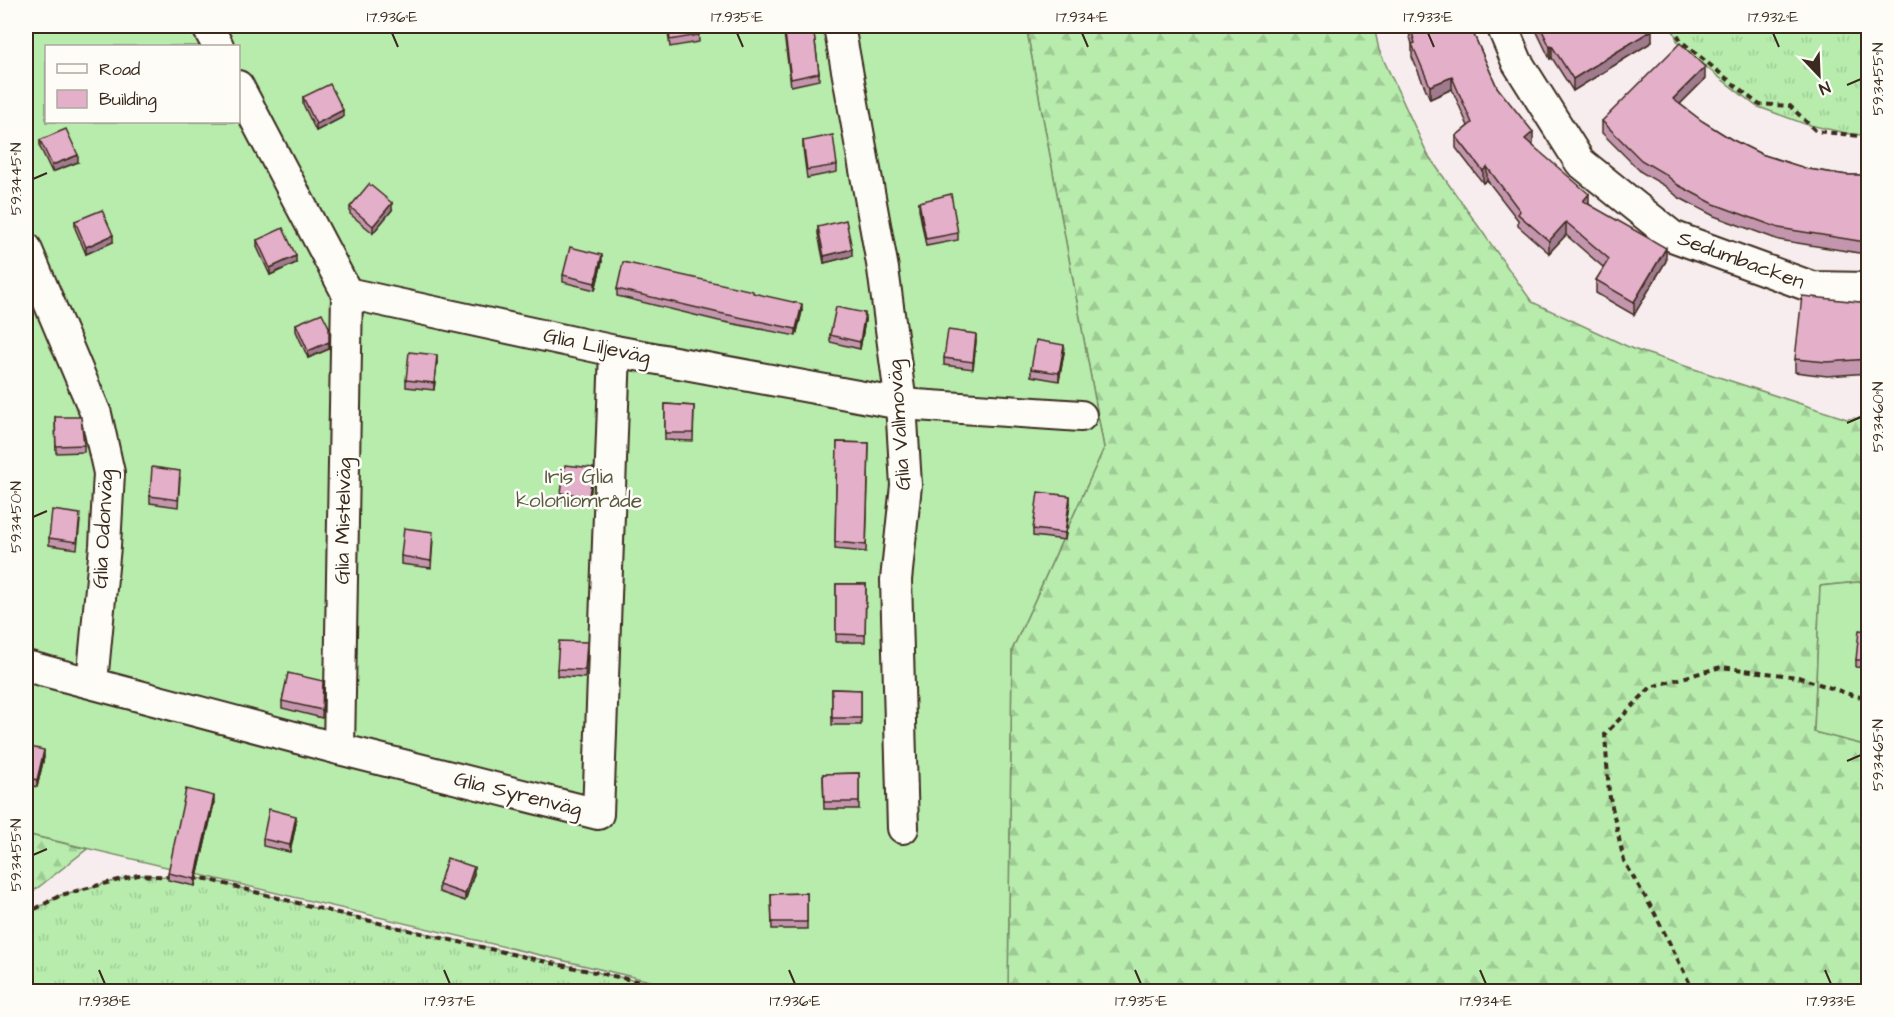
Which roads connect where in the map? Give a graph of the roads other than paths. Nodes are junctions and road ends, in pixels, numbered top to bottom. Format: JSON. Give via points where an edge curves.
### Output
{"nodes":[{"id":1,"x":207,"y":26,"type":"edge"},
{"id":2,"x":839,"y":26,"type":"edge"},
{"id":3,"x":1502,"y":26,"type":"edge"},
{"id":4,"x":217,"y":45,"type":"edge"},
{"id":5,"x":240,"y":90,"type":"edge"},
{"id":6,"x":26,"y":248,"type":"edge"},
{"id":7,"x":1869,"y":288,"type":"edge"},
{"id":8,"x":347,"y":293,"type":"junction"},
{"id":9,"x":615,"y":351,"type":"junction"},
{"id":10,"x":901,"y":404,"type":"junction"},
{"id":11,"x":1081,"y":416,"type":"dead end"},
{"id":12,"x":26,"y":666,"type":"edge"},
{"id":13,"x":92,"y":682,"type":"junction"},
{"id":14,"x":339,"y":749,"type":"junction"},
{"id":15,"x":903,"y":828,"type":"dead end"}],
"edges":[{"from":1,"to":4,"type":"street"},
{"from":2,"to":10,"type":"street","name":"Glia Vallmoväg","via":[[883,269]]},
{"from":3,"to":7,"type":"street","name":"Sedumbacken","via":[[1517,62],[1580,162],[1672,236],[1812,286]]},
{"from":5,"to":8,"type":"street"},
{"from":6,"to":13,"type":"street","name":"Glia Odonväg","via":[[96,414],[110,473]]},
{"from":8,"to":9,"type":"street","name":"Glia Liljeväg"},
{"from":8,"to":14,"type":"street","name":"Glia Mistelväg"},
{"from":9,"to":10,"type":"street","name":"Glia Liljeväg"},
{"from":9,"to":14,"type":"street","name":"Glia Syrenväg","via":[[598,814]]},
{"from":10,"to":11,"type":"street","name":"Glia Liljeväg"},
{"from":10,"to":15,"type":"street","name":"Glia Vallmoväg","via":[[906,485],[896,580]]},
{"from":12,"to":13,"type":"street","name":"Glia Syrenväg"},
{"from":13,"to":14,"type":"street","name":"Glia Syrenväg"}]}
